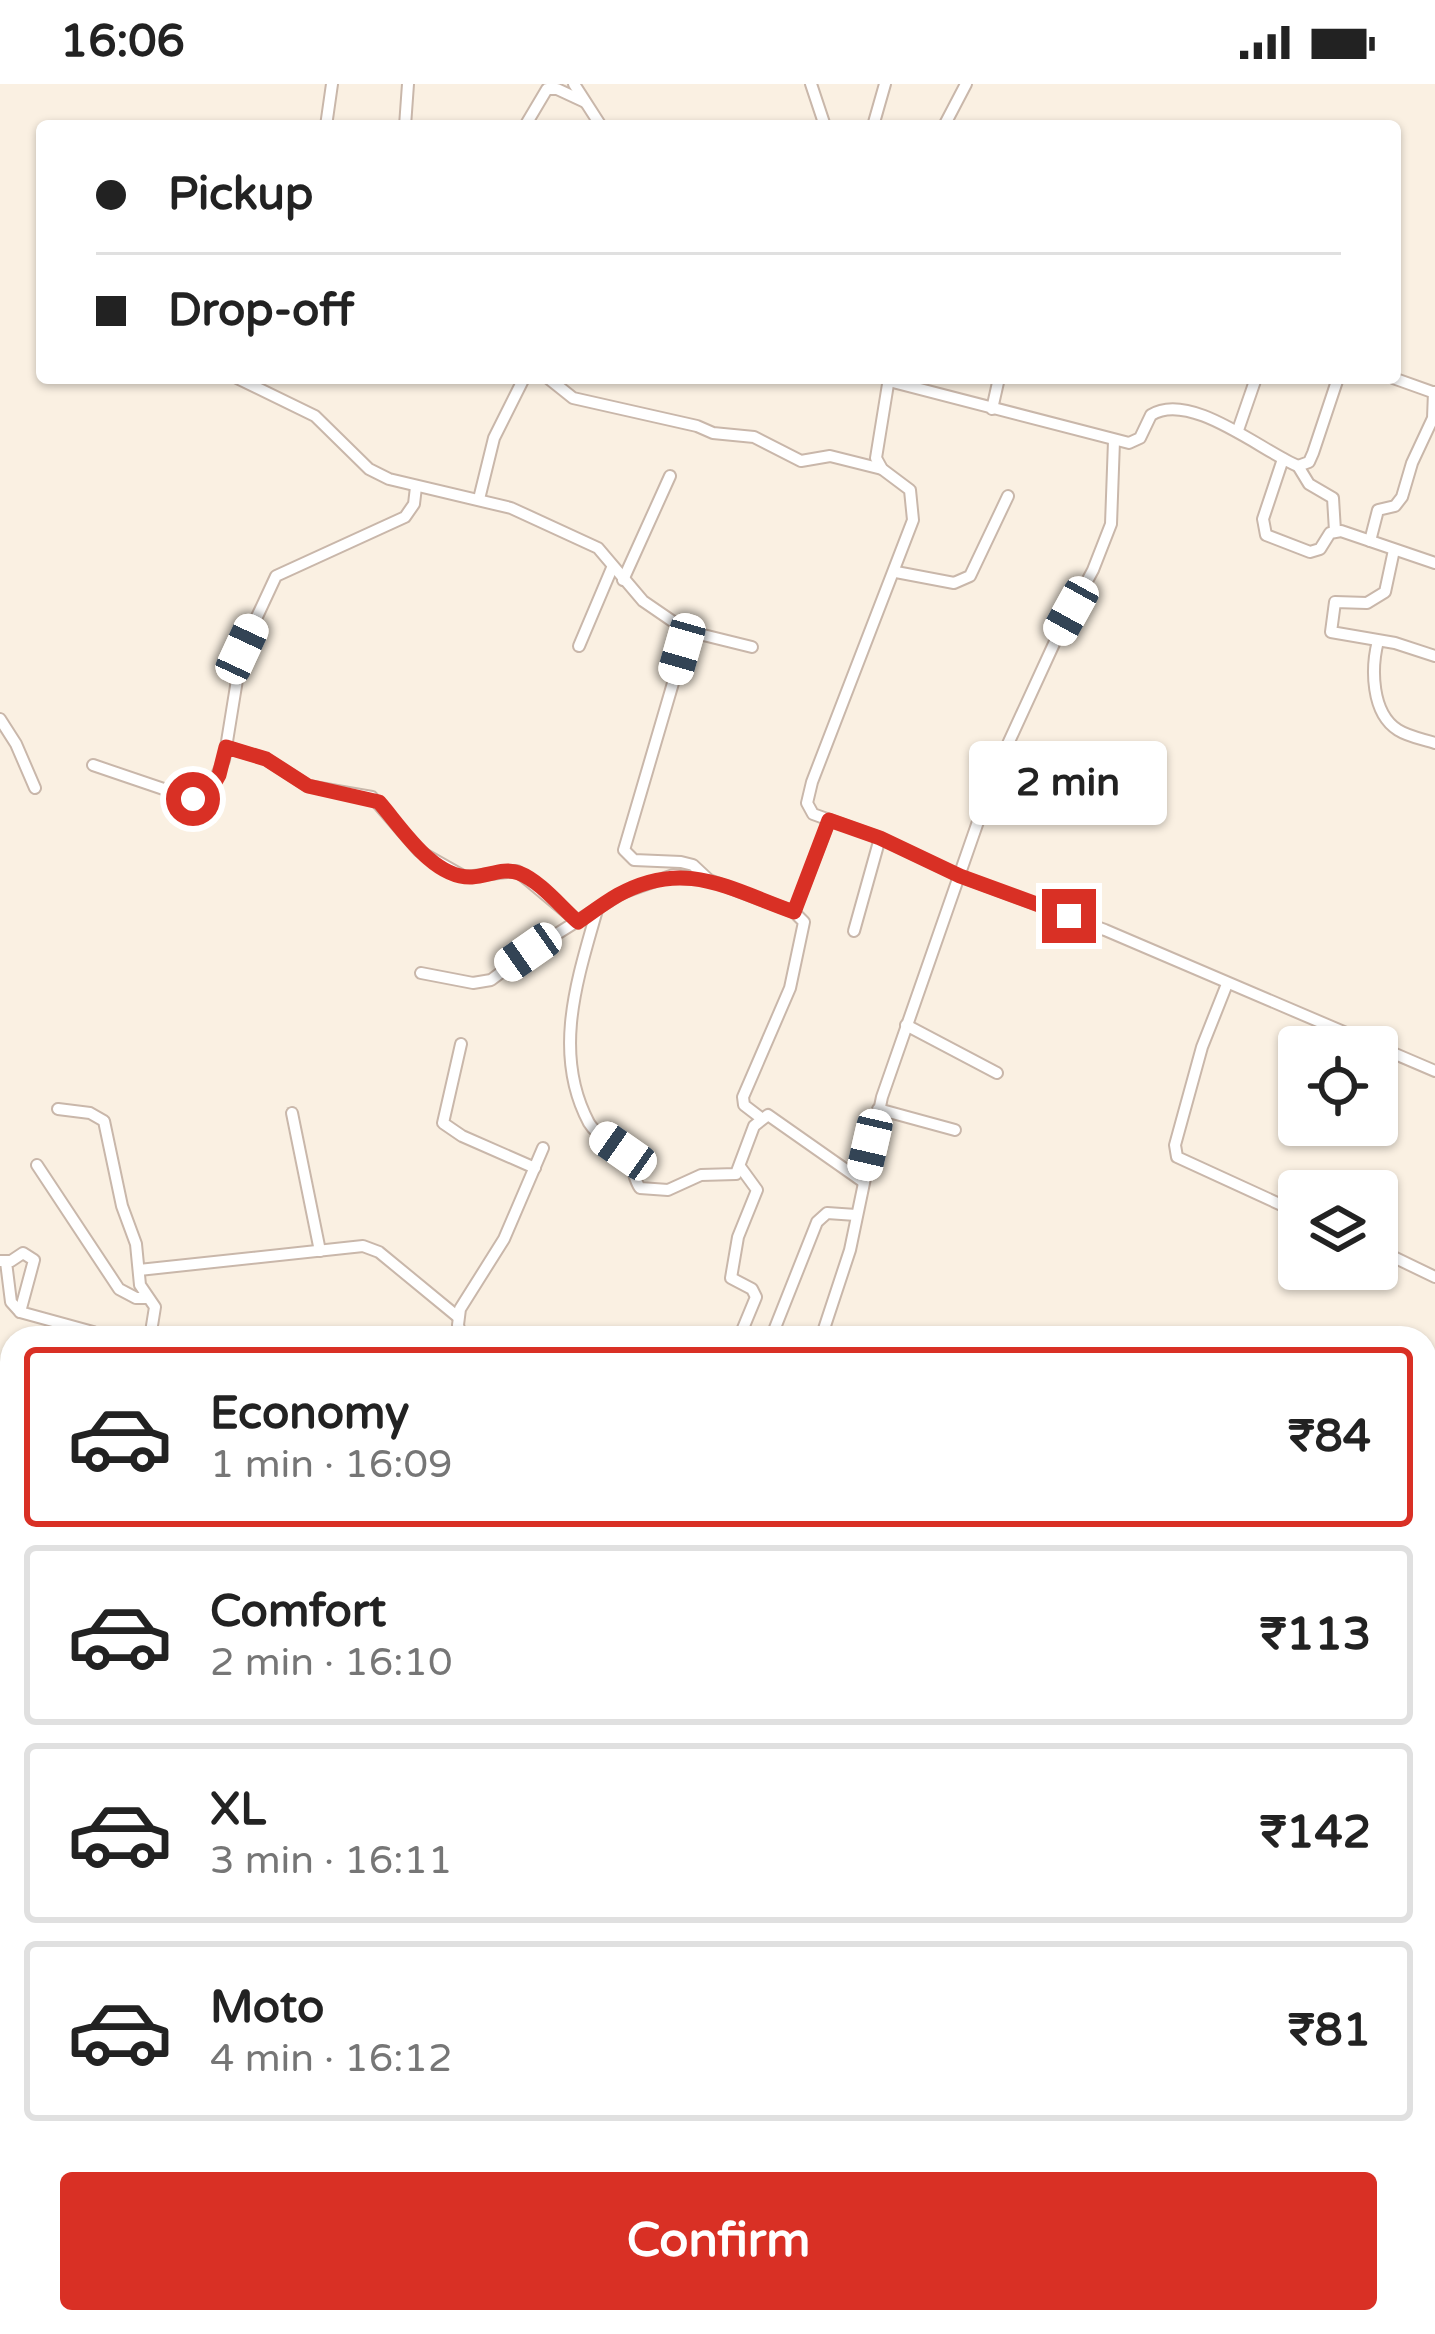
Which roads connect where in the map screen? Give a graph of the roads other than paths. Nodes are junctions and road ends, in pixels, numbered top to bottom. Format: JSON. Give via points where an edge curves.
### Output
{"nodes":[{"id":1,"x":332,"y":84,"type":"edge"},
{"id":2,"x":408,"y":84,"type":"edge"},
{"id":3,"x":574,"y":84,"type":"edge"},
{"id":4,"x":811,"y":84,"type":"edge"},
{"id":5,"x":885,"y":84,"type":"edge"},
{"id":6,"x":966,"y":84,"type":"edge"},
{"id":7,"x":585,"y":102,"type":"junction"},
{"id":8,"x":327,"y":120,"type":"edge"},
{"id":9,"x":405,"y":120,"type":"edge"},
{"id":10,"x":529,"y":120,"type":"edge"},
{"id":11,"x":597,"y":120,"type":"edge"},
{"id":12,"x":823,"y":120,"type":"edge"},
{"id":13,"x":875,"y":120,"type":"edge"},
{"id":14,"x":947,"y":120,"type":"edge"},
{"id":15,"x":1401,"y":381,"type":"edge"},
{"id":16,"x":249,"y":384,"type":"edge"},
{"id":17,"x":521,"y":384,"type":"edge"},
{"id":18,"x":556,"y":384,"type":"edge"},
{"id":19,"x":888,"y":384,"type":"edge"},
{"id":20,"x":906,"y":384,"type":"edge"},
{"id":21,"x":997,"y":384,"type":"edge"},
{"id":22,"x":1254,"y":384,"type":"edge"},
{"id":23,"x":1336,"y":384,"type":"edge"},
{"id":24,"x":1434,"y":392,"type":"edge"},
{"id":25,"x":992,"y":409,"type":"junction"},
{"id":26,"x":1238,"y":430,"type":"junction"},
{"id":27,"x":1114,"y":441,"type":"junction"},
{"id":28,"x":1283,"y":459,"type":"junction"},
{"id":29,"x":1298,"y":466,"type":"junction"},
{"id":30,"x":882,"y":469,"type":"junction"},
{"id":31,"x":670,"y":476,"type":"dead end"},
{"id":32,"x":416,"y":487,"type":"junction"},
{"id":33,"x":1008,"y":496,"type":"dead end"},
{"id":34,"x":479,"y":499,"type":"junction"},
{"id":35,"x":1335,"y":530,"type":"junction"},
{"id":36,"x":1370,"y":541,"type":"junction"},
{"id":37,"x":1394,"y":550,"type":"junction"},
{"id":38,"x":1435,"y":563,"type":"edge"},
{"id":39,"x":612,"y":568,"type":"junction"},
{"id":40,"x":896,"y":572,"type":"junction"},
{"id":41,"x":623,"y":580,"type":"junction"},
{"id":42,"x":682,"y":630,"type":"junction"},
{"id":43,"x":1378,"y":641,"type":"junction"},
{"id":44,"x":579,"y":646,"type":"dead end"},
{"id":45,"x":752,"y":647,"type":"dead end"},
{"id":46,"x":1435,"y":656,"type":"edge"},
{"id":47,"x":0,"y":719,"type":"edge"},
{"id":48,"x":1435,"y":743,"type":"edge"},
{"id":49,"x":226,"y":747,"type":"junction"},
{"id":50,"x":93,"y":765,"type":"dead end"},
{"id":51,"x":35,"y":788,"type":"dead end"},
{"id":52,"x":829,"y":820,"type":"junction"},
{"id":53,"x":880,"y":838,"type":"junction"},
{"id":54,"x":960,"y":876,"type":"junction"},
{"id":55,"x":710,"y":880,"type":"junction"},
{"id":56,"x":597,"y":910,"type":"junction"},
{"id":57,"x":794,"y":912,"type":"junction"},
{"id":58,"x":578,"y":922,"type":"junction"},
{"id":59,"x":854,"y":931,"type":"dead end"},
{"id":60,"x":421,"y":973,"type":"dead end"},
{"id":61,"x":1227,"y":984,"type":"junction"},
{"id":62,"x":906,"y":1025,"type":"junction"},
{"id":63,"x":461,"y":1044,"type":"dead end"},
{"id":64,"x":1435,"y":1071,"type":"edge"},
{"id":65,"x":997,"y":1072,"type":"dead end"},
{"id":66,"x":58,"y":1109,"type":"dead end"},
{"id":67,"x":878,"y":1109,"type":"junction"},
{"id":68,"x":292,"y":1113,"type":"dead end"},
{"id":69,"x":761,"y":1118,"type":"junction"},
{"id":70,"x":955,"y":1130,"type":"dead end"},
{"id":71,"x":543,"y":1148,"type":"dead end"},
{"id":72,"x":37,"y":1165,"type":"dead end"},
{"id":73,"x":535,"y":1168,"type":"junction"},
{"id":74,"x":740,"y":1168,"type":"junction"},
{"id":75,"x":862,"y":1181,"type":"junction"},
{"id":76,"x":1278,"y":1204,"type":"edge"},
{"id":77,"x":856,"y":1215,"type":"junction"},
{"id":78,"x":320,"y":1251,"type":"junction"},
{"id":79,"x":1398,"y":1259,"type":"edge"},
{"id":80,"x":3,"y":1262,"type":"edge"},
{"id":81,"x":139,"y":1270,"type":"junction"},
{"id":82,"x":1435,"y":1277,"type":"edge"},
{"id":83,"x":146,"y":1298,"type":"junction"},
{"id":84,"x":20,"y":1312,"type":"junction"},
{"id":85,"x":458,"y":1317,"type":"junction"},
{"id":86,"x":72,"y":1326,"type":"edge"},
{"id":87,"x":152,"y":1326,"type":"edge"},
{"id":88,"x":459,"y":1326,"type":"edge"},
{"id":89,"x":744,"y":1326,"type":"edge"},
{"id":90,"x":776,"y":1326,"type":"edge"},
{"id":91,"x":825,"y":1326,"type":"edge"}],
"edges":[{"from":1,"to":8,"type":"street"},
{"from":2,"to":9,"type":"street"},
{"from":3,"to":7,"type":"street"},
{"from":4,"to":12,"type":"street"},
{"from":5,"to":13,"type":"street"},
{"from":6,"to":14,"type":"street"},
{"from":7,"to":10,"type":"street","via":[[547,89]]},
{"from":7,"to":11,"type":"street"},
{"from":15,"to":24,"type":"street"},
{"from":16,"to":32,"type":"street","via":[[315,416],[369,469]]},
{"from":17,"to":34,"type":"street","via":[[494,438]]},
{"from":18,"to":30,"type":"street","via":[[573,398],[754,437],[801,461],[830,457]]},
{"from":19,"to":30,"type":"street","via":[[875,453]]},
{"from":20,"to":25,"type":"street"},
{"from":21,"to":25,"type":"street"},
{"from":22,"to":26,"type":"street"},
{"from":23,"to":29,"type":"street","via":[[1309,462]]},
{"from":24,"to":36,"type":"street","via":[[1433,418],[1402,497],[1378,509]]},
{"from":25,"to":27,"type":"street"},
{"from":26,"to":27,"type":"street","via":[[1161,409],[1136,441]]},
{"from":26,"to":28,"type":"street"},
{"from":27,"to":54,"type":"street","via":[[1112,524],[1003,755]]},
{"from":28,"to":29,"type":"street"},
{"from":28,"to":35,"type":"street","via":[[1262,531],[1310,552]]},
{"from":29,"to":35,"type":"street","via":[[1333,498]]},
{"from":30,"to":40,"type":"street","via":[[904,482],[913,501]]},
{"from":31,"to":41,"type":"street"},
{"from":32,"to":34,"type":"street"},
{"from":32,"to":49,"type":"street","via":[[405,517],[276,576],[242,649]]},
{"from":33,"to":40,"type":"street","via":[[963,581]]},
{"from":34,"to":39,"type":"street","via":[[587,542]]},
{"from":35,"to":36,"type":"street"},
{"from":36,"to":37,"type":"street"},
{"from":37,"to":38,"type":"street"},
{"from":37,"to":43,"type":"street","via":[[1385,592],[1333,606],[1331,632]]},
{"from":39,"to":41,"type":"street"},
{"from":39,"to":44,"type":"street"},
{"from":40,"to":52,"type":"street","via":[[808,794],[813,814]]},
{"from":41,"to":42,"type":"street"},
{"from":42,"to":45,"type":"street"},
{"from":42,"to":55,"type":"street","via":[[624,850],[634,860],[693,866]]},
{"from":43,"to":46,"type":"street"},
{"from":43,"to":48,"type":"street","via":[[1373,676],[1387,720]]},
{"from":47,"to":51,"type":"street"},
{"from":49,"to":50,"type":"street","via":[[214,787],[200,799]]},
{"from":49,"to":58,"type":"street","via":[[266,759],[308,786],[372,797],[426,856],[465,877],[517,872]]},
{"from":52,"to":53,"type":"street"},
{"from":52,"to":57,"type":"street"},
{"from":53,"to":54,"type":"street"},
{"from":53,"to":59,"type":"street"},
{"from":54,"to":61,"type":"street"},
{"from":54,"to":62,"type":"street"},
{"from":55,"to":56,"type":"street","via":[[673,875]]},
{"from":55,"to":57,"type":"street"},
{"from":56,"to":58,"type":"street"},
{"from":56,"to":74,"type":"street","via":[[569,1028],[592,1128],[627,1155],[644,1190]]},
{"from":57,"to":69,"type":"street","via":[[804,933],[790,988],[742,1102]]},
{"from":58,"to":60,"type":"street","via":[[483,983]]},
{"from":61,"to":64,"type":"street"},
{"from":61,"to":76,"type":"street","via":[[1202,1047],[1177,1157]]},
{"from":62,"to":65,"type":"street"},
{"from":62,"to":67,"type":"street"},
{"from":63,"to":73,"type":"street","via":[[443,1123]]},
{"from":66,"to":81,"type":"street","via":[[104,1121]]},
{"from":67,"to":70,"type":"street"},
{"from":67,"to":75,"type":"street"},
{"from":68,"to":78,"type":"street"},
{"from":69,"to":74,"type":"street"},
{"from":69,"to":75,"type":"street","via":[[783,1122]]},
{"from":71,"to":73,"type":"street"},
{"from":72,"to":83,"type":"street","via":[[119,1289]]},
{"from":73,"to":85,"type":"street"},
{"from":74,"to":89,"type":"street","via":[[757,1190],[731,1273],[756,1297]]},
{"from":75,"to":77,"type":"street"},
{"from":77,"to":90,"type":"street","via":[[827,1213],[818,1222]]},
{"from":77,"to":91,"type":"street"},
{"from":78,"to":81,"type":"street"},
{"from":78,"to":85,"type":"street","via":[[370,1248]]},
{"from":79,"to":82,"type":"street"},
{"from":80,"to":84,"type":"street"},
{"from":80,"to":84,"type":"street","via":[[23,1253],[34,1260]]},
{"from":81,"to":83,"type":"street"},
{"from":83,"to":87,"type":"street","via":[[155,1307]]},
{"from":84,"to":86,"type":"street"},
{"from":85,"to":88,"type":"street"}]}
